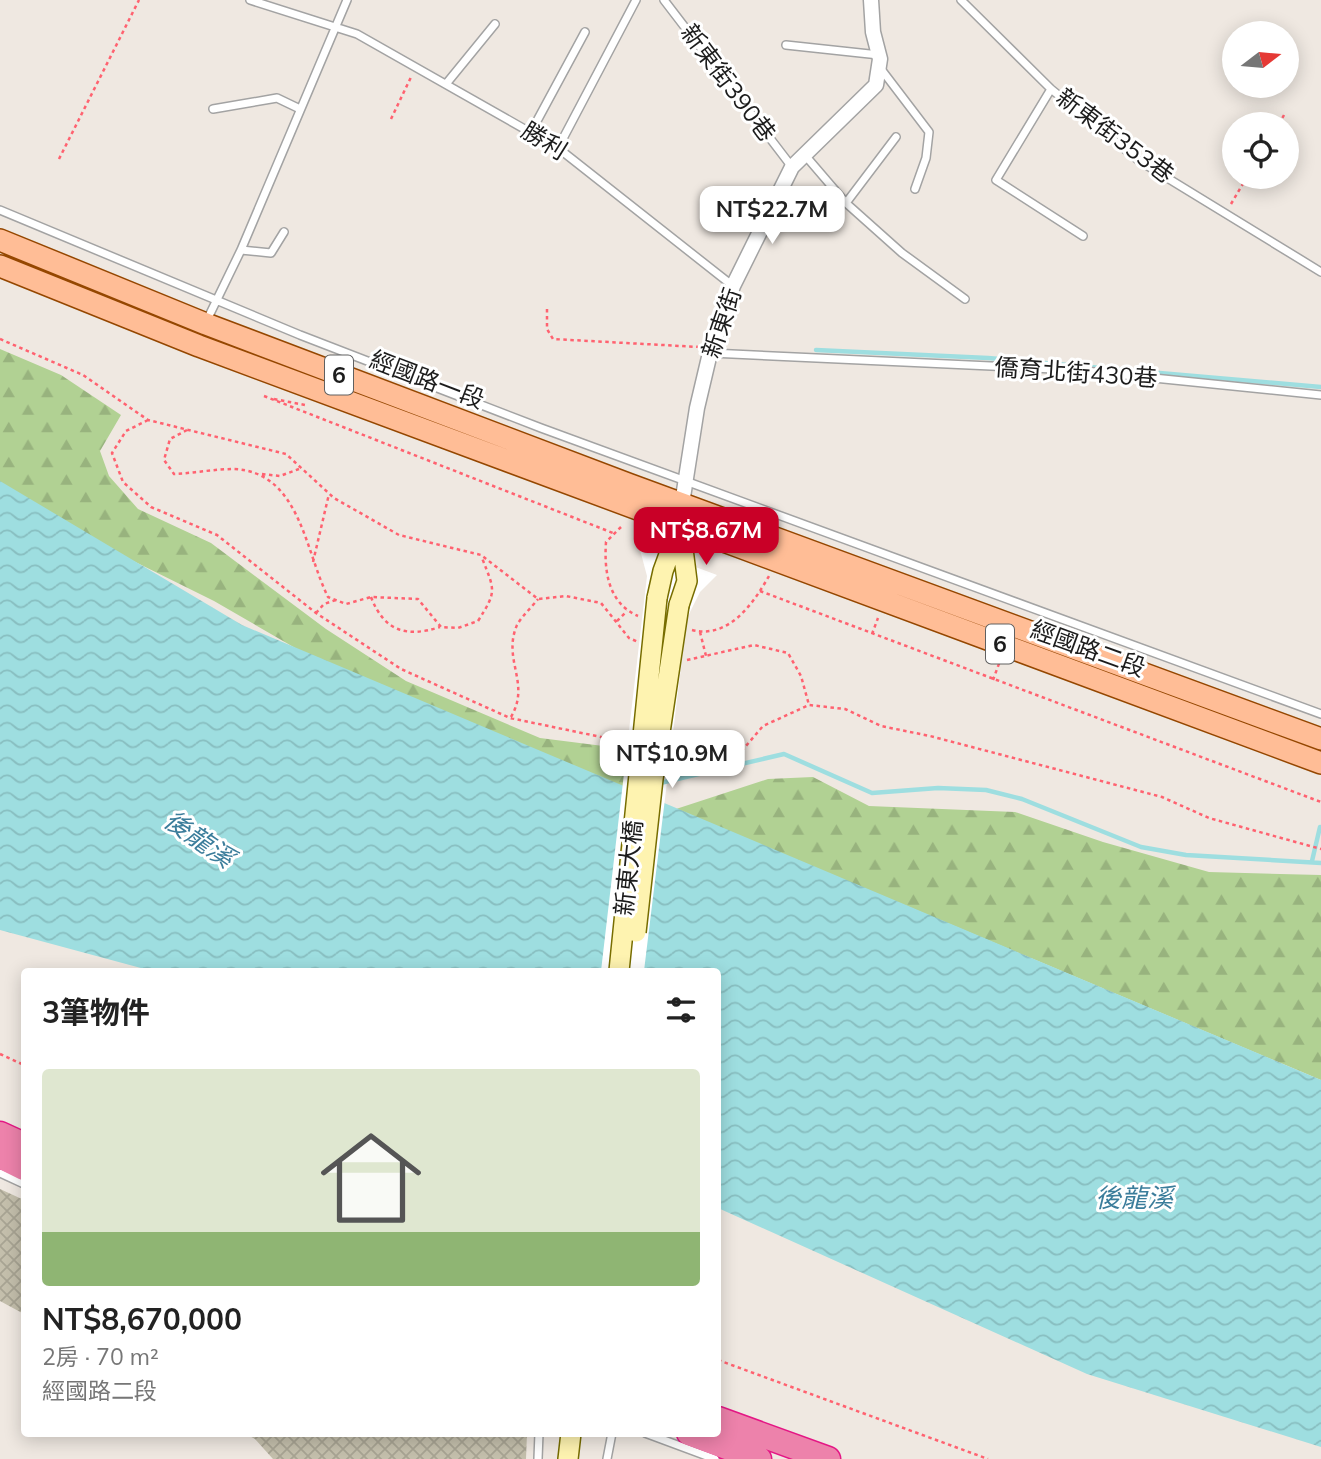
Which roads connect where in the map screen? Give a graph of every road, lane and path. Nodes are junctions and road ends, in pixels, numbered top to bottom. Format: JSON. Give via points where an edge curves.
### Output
{"nodes":[{"id":1,"x":139,"y":0,"type":"edge"},
{"id":2,"x":250,"y":0,"type":"edge"},
{"id":3,"x":347,"y":0,"type":"edge"},
{"id":4,"x":636,"y":0,"type":"edge"},
{"id":5,"x":664,"y":0,"type":"edge"},
{"id":6,"x":871,"y":0,"type":"edge"},
{"id":7,"x":961,"y":0,"type":"edge"},
{"id":8,"x":495,"y":24,"type":"dead end"},
{"id":9,"x":335,"y":27,"type":"junction"},
{"id":10,"x":585,"y":32,"type":"dead end"},
{"id":11,"x":786,"y":45,"type":"dead end"},
{"id":12,"x":879,"y":61,"type":"junction"},
{"id":13,"x":416,"y":67,"type":"junction"},
{"id":14,"x":446,"y":84,"type":"junction"},
{"id":15,"x":1051,"y":89,"type":"junction"},
{"id":16,"x":213,"y":109,"type":"dead end"},
{"id":17,"x":300,"y":109,"type":"junction"},
{"id":18,"x":391,"y":119,"type":"dead end"},
{"id":19,"x":531,"y":132,"type":"junction"},
{"id":20,"x":896,"y":137,"type":"dead end"},
{"id":21,"x":558,"y":148,"type":"junction"},
{"id":22,"x":803,"y":154,"type":"junction"},
{"id":23,"x":59,"y":159,"type":"dead end"},
{"id":24,"x":792,"y":167,"type":"junction"},
{"id":25,"x":915,"y":189,"type":"dead end"},
{"id":26,"x":1240,"y":189,"type":"edge"},
{"id":27,"x":846,"y":203,"type":"junction"},
{"id":28,"x":0,"y":210,"type":"edge"},
{"id":29,"x":1226,"y":213,"type":"junction"},
{"id":30,"x":284,"y":232,"type":"dead end"},
{"id":31,"x":1083,"y":236,"type":"dead end"},
{"id":32,"x":0,"y":240,"type":"edge"},
{"id":33,"x":241,"y":250,"type":"junction"},
{"id":34,"x":0,"y":266,"type":"edge"},
{"id":35,"x":1321,"y":271,"type":"edge"},
{"id":36,"x":733,"y":286,"type":"junction"},
{"id":37,"x":965,"y":299,"type":"dead end"},
{"id":38,"x":215,"y":300,"type":"junction"},
{"id":39,"x":547,"y":309,"type":"dead end"},
{"id":40,"x":205,"y":324,"type":"junction"},
{"id":41,"x":0,"y":339,"type":"edge"},
{"id":42,"x":711,"y":350,"type":"junction"},
{"id":43,"x":1321,"y":395,"type":"edge"},
{"id":44,"x":314,"y":407,"type":"dead end"},
{"id":45,"x":327,"y":410,"type":"dead end"},
{"id":46,"x":148,"y":420,"type":"junction"},
{"id":47,"x":323,"y":420,"type":"junction"},
{"id":48,"x":187,"y":430,"type":"junction"},
{"id":49,"x":301,"y":468,"type":"junction"},
{"id":50,"x":262,"y":474,"type":"junction"},
{"id":51,"x":684,"y":480,"type":"junction"},
{"id":52,"x":509,"y":481,"type":"dead end"},
{"id":53,"x":506,"y":490,"type":"junction"},
{"id":54,"x":329,"y":494,"type":"junction"},
{"id":55,"x":681,"y":502,"type":"junction"},
{"id":56,"x":680,"y":526,"type":"junction"},
{"id":57,"x":613,"y":533,"type":"dead end"},
{"id":58,"x":481,"y":555,"type":"junction"},
{"id":59,"x":313,"y":564,"type":"junction"},
{"id":60,"x":760,"y":591,"type":"dead end"},
{"id":61,"x":371,"y":597,"type":"junction"},
{"id":62,"x":538,"y":599,"type":"junction"},
{"id":63,"x":336,"y":600,"type":"junction"},
{"id":64,"x":627,"y":611,"type":"dead end"},
{"id":65,"x":880,"y":611,"type":"dead end"},
{"id":66,"x":316,"y":613,"type":"junction"},
{"id":67,"x":616,"y":622,"type":"junction"},
{"id":68,"x":441,"y":626,"type":"junction"},
{"id":69,"x":700,"y":632,"type":"dead end"},
{"id":70,"x":872,"y":634,"type":"junction"},
{"id":71,"x":641,"y":643,"type":"dead end"},
{"id":72,"x":678,"y":656,"type":"dead end"},
{"id":73,"x":706,"y":657,"type":"junction"},
{"id":74,"x":1000,"y":661,"type":"dead end"},
{"id":75,"x":992,"y":681,"type":"junction"},
{"id":76,"x":808,"y":705,"type":"junction"},
{"id":77,"x":1321,"y":714,"type":"edge"},
{"id":78,"x":510,"y":718,"type":"junction"},
{"id":79,"x":1321,"y":739,"type":"edge"},
{"id":80,"x":631,"y":743,"type":"dead end"},
{"id":81,"x":669,"y":749,"type":"dead end"},
{"id":82,"x":1321,"y":763,"type":"edge"},
{"id":83,"x":1321,"y":802,"type":"edge"},
{"id":84,"x":1321,"y":849,"type":"edge"},
{"id":85,"x":619,"y":968,"type":"edge"},
{"id":86,"x":632,"y":968,"type":"edge"},
{"id":87,"x":0,"y":1054,"type":"edge"},
{"id":88,"x":21,"y":1064,"type":"edge"},
{"id":89,"x":0,"y":1134,"type":"edge"},
{"id":90,"x":21,"y":1144,"type":"edge"},
{"id":91,"x":0,"y":1156,"type":"edge"},
{"id":92,"x":21,"y":1166,"type":"edge"},
{"id":93,"x":0,"y":1173,"type":"edge"},
{"id":94,"x":21,"y":1183,"type":"edge"},
{"id":95,"x":721,"y":1361,"type":"edge"},
{"id":96,"x":721,"y":1420,"type":"edge"},
{"id":97,"x":539,"y":1437,"type":"edge"},
{"id":98,"x":571,"y":1437,"type":"edge"},
{"id":99,"x":583,"y":1437,"type":"edge"},
{"id":100,"x":611,"y":1437,"type":"edge"},
{"id":101,"x":656,"y":1437,"type":"edge"},
{"id":102,"x":700,"y":1437,"type":"edge"},
{"id":103,"x":538,"y":1459,"type":"edge"},
{"id":104,"x":568,"y":1459,"type":"edge"},
{"id":105,"x":581,"y":1459,"type":"edge"},
{"id":106,"x":607,"y":1459,"type":"edge"},
{"id":107,"x":715,"y":1459,"type":"edge"},
{"id":108,"x":759,"y":1459,"type":"edge"},
{"id":109,"x":828,"y":1459,"type":"edge"},
{"id":110,"x":988,"y":1459,"type":"edge"}],
"edges":[{"from":1,"to":23,"type":"path"},
{"from":2,"to":9,"type":"lane","name":"勝利"},
{"from":3,"to":9,"type":"lane"},
{"from":4,"to":21,"type":"lane"},
{"from":5,"to":24,"type":"lane","name":"新東街390巷"},
{"from":6,"to":12,"type":"street"},
{"from":7,"to":15,"type":"lane","name":"新東街353巷"},
{"from":8,"to":14,"type":"lane"},
{"from":9,"to":13,"type":"lane","name":"勝利"},
{"from":9,"to":17,"type":"lane"},
{"from":10,"to":19,"type":"lane"},
{"from":11,"to":12,"type":"lane"},
{"from":12,"to":22,"type":"street","name":"新東街","via":[[876,85]]},
{"from":12,"to":25,"type":"lane","via":[[929,132]]},
{"from":13,"to":14,"type":"lane","name":"勝利"},
{"from":13,"to":18,"type":"path"},
{"from":14,"to":19,"type":"lane","name":"勝利"},
{"from":15,"to":29,"type":"lane","name":"新東街353巷","via":[[1138,160]]},
{"from":15,"to":31,"type":"lane","via":[[996,180]]},
{"from":16,"to":17,"type":"lane","via":[[276,98]]},
{"from":17,"to":33,"type":"lane"},
{"from":19,"to":21,"type":"lane","name":"勝利"},
{"from":20,"to":27,"type":"lane"},
{"from":21,"to":36,"type":"lane","name":"勝利"},
{"from":22,"to":24,"type":"street","name":"新東街"},
{"from":22,"to":27,"type":"lane"},
{"from":24,"to":36,"type":"street","name":"新東街"},
{"from":26,"to":29,"type":"path"},
{"from":27,"to":37,"type":"lane","via":[[902,253]]},
{"from":28,"to":38,"type":"lane"},
{"from":29,"to":35,"type":"lane","name":"新東街353巷"},
{"from":30,"to":33,"type":"lane","via":[[271,253]]},
{"from":32,"to":40,"type":"main road","name":"經國路一段","number":"6"},
{"from":33,"to":38,"type":"lane"},
{"from":34,"to":56,"type":"main road","name":"經國路一段","number":"6","via":[[198,346]]},
{"from":36,"to":42,"type":"street","name":"新東街"},
{"from":38,"to":40,"type":"lane"},
{"from":38,"to":51,"type":"lane"},
{"from":39,"to":42,"type":"path","via":[[552,339]]},
{"from":40,"to":55,"type":"main road","name":"經國路一段","number":"6"},
{"from":41,"to":46,"type":"path","via":[[83,374]]},
{"from":42,"to":43,"type":"lane","name":"僑育北街430巷","via":[[1075,370]]},
{"from":42,"to":51,"type":"street","name":"新東街"},
{"from":44,"to":47,"type":"path","via":[[264,396]]},
{"from":45,"to":47,"type":"path"},
{"from":46,"to":48,"type":"path"},
{"from":46,"to":66,"type":"path","via":[[126,431],[112,453],[123,482],[151,507],[217,535]]},
{"from":47,"to":53,"type":"path"},
{"from":48,"to":49,"type":"path","via":[[286,454]]},
{"from":48,"to":50,"type":"path","via":[[170,439],[164,460],[174,474],[234,469]]},
{"from":49,"to":50,"type":"path","via":[[280,476]]},
{"from":49,"to":54,"type":"path"},
{"from":50,"to":59,"type":"path","via":[[289,499]]},
{"from":51,"to":55,"type":"street","name":"新東街"},
{"from":51,"to":77,"type":"lane"},
{"from":52,"to":53,"type":"path"},
{"from":53,"to":57,"type":"path"},
{"from":54,"to":58,"type":"path","via":[[399,535]]},
{"from":54,"to":59,"type":"path"},
{"from":55,"to":56,"type":"street","name":"新東街"},
{"from":55,"to":79,"type":"main road","name":"經國路二段","number":"6"},
{"from":56,"to":82,"type":"main road","name":"經國路二段","number":"6"},
{"from":56,"to":85,"type":"street","name":"新東大橋","bridge":true,"via":[[657,598]]},
{"from":56,"to":86,"type":"street","name":"新東大橋","bridge":true,"via":[[687,581],[679,605],[653,779]]},
{"from":58,"to":62,"type":"path"},
{"from":58,"to":68,"type":"path","via":[[493,597],[478,621],[458,628]]},
{"from":59,"to":63,"type":"path","via":[[328,597]]},
{"from":60,"to":70,"type":"path"},
{"from":61,"to":63,"type":"path","via":[[346,604]]},
{"from":61,"to":68,"type":"path","via":[[418,599]]},
{"from":61,"to":68,"type":"path","via":[[379,617],[401,631],[420,634]]},
{"from":62,"to":67,"type":"path","via":[[566,596],[601,603]]},
{"from":62,"to":78,"type":"path","via":[[517,625],[511,657],[519,681],[519,703]]},
{"from":63,"to":66,"type":"path"},
{"from":64,"to":67,"type":"path"},
{"from":65,"to":70,"type":"path"},
{"from":66,"to":78,"type":"path","via":[[401,669]]},
{"from":67,"to":71,"type":"path","via":[[629,638]]},
{"from":69,"to":73,"type":"path"},
{"from":70,"to":75,"type":"path"},
{"from":72,"to":73,"type":"path","via":[[690,661]]},
{"from":73,"to":76,"type":"path","via":[[754,645],[788,653],[801,676]]},
{"from":74,"to":75,"type":"path"},
{"from":75,"to":83,"type":"path"},
{"from":76,"to":81,"type":"path","via":[[763,726],[740,752]]},
{"from":76,"to":84,"type":"path","via":[[845,709],[881,726],[1162,797],[1209,818]]},
{"from":78,"to":80,"type":"path"},
{"from":87,"to":88,"type":"path"},
{"from":89,"to":90,"type":"highway"},
{"from":91,"to":92,"type":"highway"},
{"from":93,"to":94,"type":"lane"},
{"from":95,"to":110,"type":"path"},
{"from":96,"to":109,"type":"highway"},
{"from":97,"to":103,"type":"lane"},
{"from":98,"to":104,"type":"street"},
{"from":99,"to":105,"type":"street"},
{"from":100,"to":106,"type":"lane"},
{"from":101,"to":107,"type":"lane"},
{"from":102,"to":108,"type":"highway"}]}
